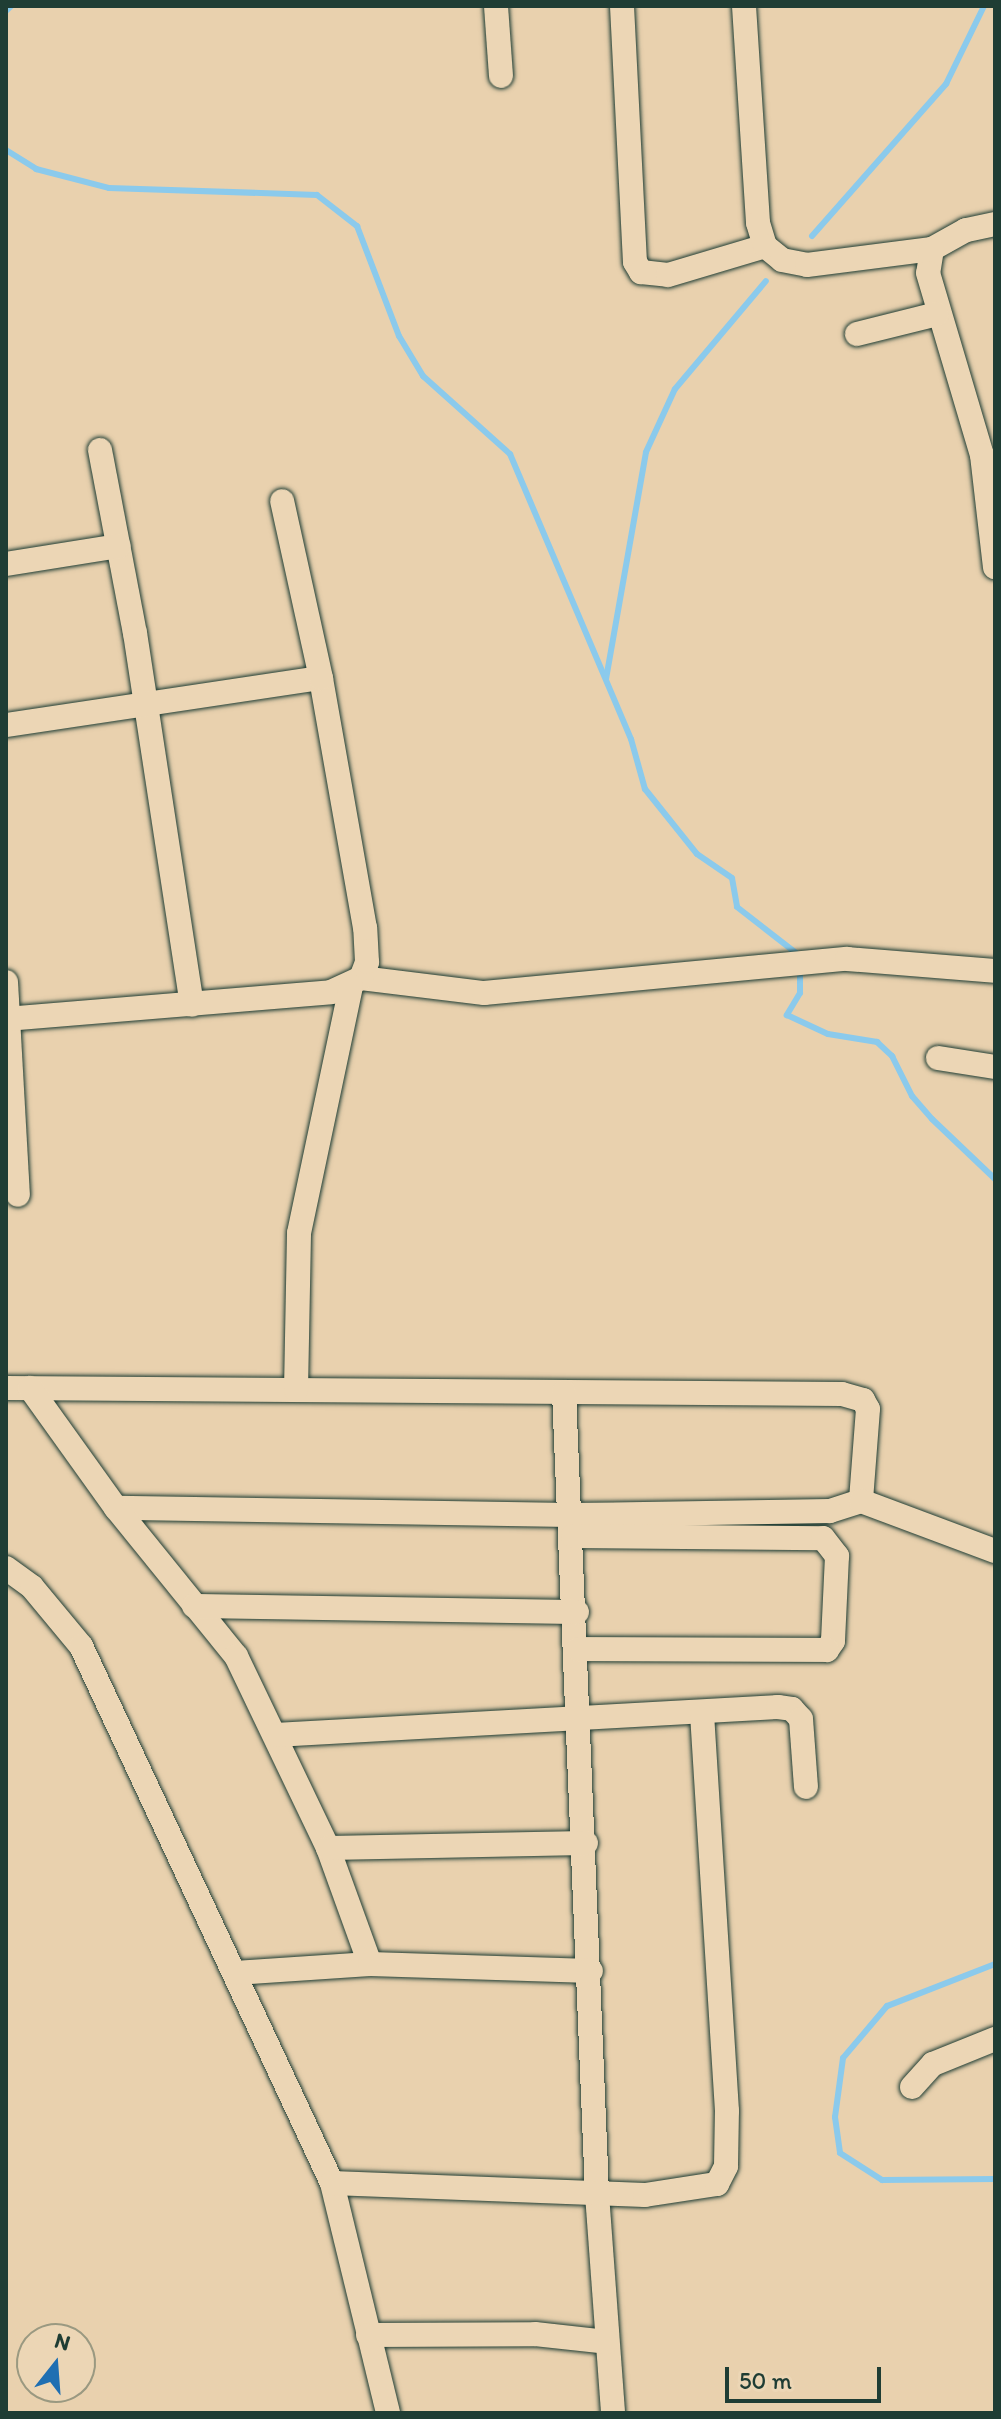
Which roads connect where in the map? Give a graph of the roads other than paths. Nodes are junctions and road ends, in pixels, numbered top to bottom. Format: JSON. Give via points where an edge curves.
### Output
{"nodes":[{"id":1,"x":496,"y":6,"type":"edge"},
{"id":2,"x":622,"y":6,"type":"edge"},
{"id":3,"x":744,"y":6,"type":"edge"},
{"id":4,"x":501,"y":76,"type":"dead end"},
{"id":5,"x":995,"y":224,"type":"edge"},
{"id":6,"x":765,"y":246,"type":"junction"},
{"id":7,"x":932,"y":249,"type":"junction"},
{"id":8,"x":937,"y":314,"type":"junction"},
{"id":9,"x":857,"y":334,"type":"dead end"},
{"id":10,"x":100,"y":450,"type":"dead end"},
{"id":11,"x":989,"y":455,"type":"edge"},
{"id":12,"x":282,"y":501,"type":"dead end"},
{"id":13,"x":119,"y":546,"type":"junction"},
{"id":14,"x":6,"y":564,"type":"edge"},
{"id":15,"x":995,"y":567,"type":"edge"},
{"id":16,"x":321,"y":678,"type":"junction"},
{"id":17,"x":146,"y":707,"type":"junction"},
{"id":18,"x":6,"y":725,"type":"edge"},
{"id":19,"x":995,"y":971,"type":"edge"},
{"id":20,"x":6,"y":982,"type":"edge"},
{"id":21,"x":356,"y":982,"type":"junction"},
{"id":22,"x":192,"y":1005,"type":"junction"},
{"id":23,"x":9,"y":1019,"type":"edge"},
{"id":24,"x":938,"y":1058,"type":"dead end"},
{"id":25,"x":995,"y":1067,"type":"edge"},
{"id":26,"x":18,"y":1195,"type":"dead end"},
{"id":27,"x":18,"y":1388,"type":"edge"},
{"id":28,"x":296,"y":1390,"type":"junction"},
{"id":29,"x":564,"y":1392,"type":"junction"},
{"id":30,"x":861,"y":1501,"type":"junction"},
{"id":31,"x":116,"y":1508,"type":"junction"},
{"id":32,"x":573,"y":1525,"type":"junction"},
{"id":33,"x":995,"y":1551,"type":"edge"},
{"id":34,"x":6,"y":1568,"type":"edge"},
{"id":35,"x":194,"y":1606,"type":"junction"},
{"id":36,"x":577,"y":1612,"type":"junction"},
{"id":37,"x":578,"y":1649,"type":"junction"},
{"id":38,"x":702,"y":1713,"type":"junction"},
{"id":39,"x":581,"y":1716,"type":"junction"},
{"id":40,"x":275,"y":1735,"type":"junction"},
{"id":41,"x":806,"y":1787,"type":"dead end"},
{"id":42,"x":586,"y":1843,"type":"junction"},
{"id":43,"x":328,"y":1848,"type":"junction"},
{"id":44,"x":370,"y":1964,"type":"junction"},
{"id":45,"x":591,"y":1971,"type":"junction"},
{"id":46,"x":235,"y":1973,"type":"junction"},
{"id":47,"x":995,"y":2039,"type":"edge"},
{"id":48,"x":912,"y":2087,"type":"dead end"},
{"id":49,"x":332,"y":2183,"type":"junction"},
{"id":50,"x":597,"y":2194,"type":"junction"},
{"id":51,"x":368,"y":2335,"type":"junction"},
{"id":52,"x":607,"y":2342,"type":"junction"},
{"id":53,"x":388,"y":2413,"type":"edge"},
{"id":54,"x":613,"y":2413,"type":"edge"}],
"edges":[{"from":1,"to":4,"type":"street"},
{"from":2,"to":6,"type":"street","via":[[635,262],[641,272],[668,275]]},
{"from":3,"to":6,"type":"street","via":[[758,223]]},
{"from":5,"to":7,"type":"street","via":[[966,230]]},
{"from":6,"to":7,"type":"street","via":[[782,260],[807,265]]},
{"from":7,"to":8,"type":"street","via":[[928,273]]},
{"from":8,"to":9,"type":"street"},
{"from":8,"to":11,"type":"street"},
{"from":10,"to":13,"type":"street"},
{"from":11,"to":15,"type":"street"},
{"from":12,"to":16,"type":"street"},
{"from":13,"to":14,"type":"street"},
{"from":13,"to":17,"type":"street"},
{"from":16,"to":17,"type":"street"},
{"from":16,"to":21,"type":"street","via":[[365,928],[367,962]]},
{"from":17,"to":18,"type":"street"},
{"from":17,"to":22,"type":"street"},
{"from":19,"to":21,"type":"street","via":[[847,959],[484,993]]},
{"from":20,"to":23,"type":"street"},
{"from":21,"to":22,"type":"street"},
{"from":21,"to":28,"type":"street","via":[[299,1233]]},
{"from":22,"to":23,"type":"street"},
{"from":23,"to":26,"type":"street"},
{"from":24,"to":25,"type":"street"},
{"from":27,"to":28,"type":"street"},
{"from":27,"to":31,"type":"street"},
{"from":28,"to":29,"type":"street"},
{"from":29,"to":30,"type":"street","via":[[854,1396],[863,1400],[868,1420]]},
{"from":29,"to":32,"type":"street"},
{"from":30,"to":32,"type":"street","via":[[830,1511]]},
{"from":30,"to":33,"type":"street"},
{"from":31,"to":32,"type":"street"},
{"from":31,"to":35,"type":"street"},
{"from":32,"to":36,"type":"street"},
{"from":32,"to":37,"type":"street","via":[[823,1538],[837,1556],[833,1641],[827,1650]]},
{"from":34,"to":46,"type":"street","via":[[32,1587],[81,1646]]},
{"from":35,"to":36,"type":"street"},
{"from":35,"to":40,"type":"street","via":[[236,1656]]},
{"from":36,"to":37,"type":"street"},
{"from":37,"to":39,"type":"street"},
{"from":38,"to":39,"type":"street"},
{"from":38,"to":41,"type":"street","via":[[792,1709],[805,1733]]},
{"from":38,"to":50,"type":"street","via":[[726,2166],[717,2184],[691,2192]]},
{"from":39,"to":40,"type":"street"},
{"from":39,"to":42,"type":"street"},
{"from":40,"to":43,"type":"street"},
{"from":42,"to":43,"type":"street"},
{"from":42,"to":45,"type":"street"},
{"from":43,"to":44,"type":"street"},
{"from":44,"to":45,"type":"street"},
{"from":44,"to":46,"type":"street"},
{"from":45,"to":50,"type":"street"},
{"from":46,"to":49,"type":"street"},
{"from":47,"to":48,"type":"street","via":[[933,2064]]},
{"from":49,"to":50,"type":"street"},
{"from":49,"to":51,"type":"street"},
{"from":50,"to":52,"type":"street"},
{"from":51,"to":52,"type":"street","via":[[535,2334]]},
{"from":51,"to":53,"type":"street"},
{"from":52,"to":54,"type":"street"}]}
